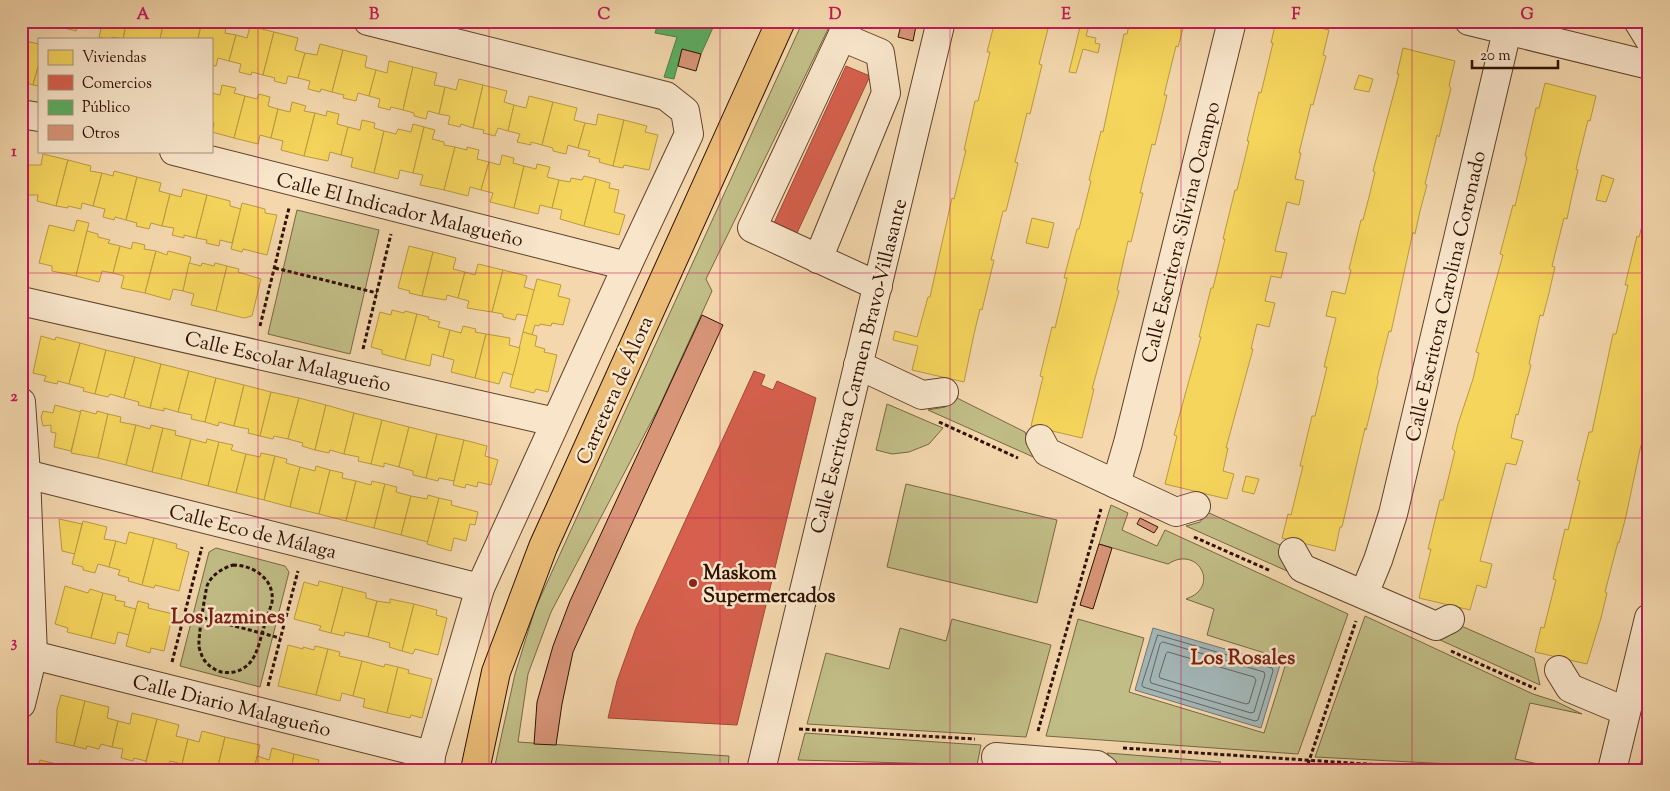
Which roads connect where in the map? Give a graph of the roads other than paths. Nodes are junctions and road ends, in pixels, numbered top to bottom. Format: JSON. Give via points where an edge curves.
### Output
{"nodes":[{"id":1,"x":368,"y":21,"type":"edge"},
{"id":2,"x":781,"y":21,"type":"edge"},
{"id":3,"x":941,"y":21,"type":"edge"},
{"id":4,"x":1232,"y":21,"type":"edge"},
{"id":5,"x":1469,"y":21,"type":"edge"},
{"id":6,"x":1638,"y":21,"type":"edge"},
{"id":7,"x":846,"y":29,"type":"edge"},
{"id":8,"x":1507,"y":31,"type":"junction"},
{"id":9,"x":1649,"y":39,"type":"edge"},
{"id":10,"x":1649,"y":65,"type":"edge"},
{"id":11,"x":21,"y":114,"type":"edge"},
{"id":12,"x":38,"y":117,"type":"edge"},
{"id":13,"x":178,"y":152,"type":"edge"},
{"id":14,"x":818,"y":259,"type":"junction"},
{"id":15,"x":627,"y":266,"type":"junction"},
{"id":16,"x":878,"y":286,"type":"junction"},
{"id":17,"x":21,"y":301,"type":"edge"},
{"id":18,"x":858,"y":366,"type":"junction"},
{"id":19,"x":944,"y":392,"type":"dead end"},
{"id":20,"x":21,"y":402,"type":"edge"},
{"id":21,"x":555,"y":422,"type":"junction"},
{"id":22,"x":1040,"y":438,"type":"dead end"},
{"id":23,"x":26,"y":474,"type":"junction"},
{"id":24,"x":1116,"y":484,"type":"junction"},
{"id":25,"x":1196,"y":506,"type":"dead end"},
{"id":26,"x":1293,"y":552,"type":"dead end"},
{"id":27,"x":480,"y":588,"type":"junction"},
{"id":28,"x":1364,"y":594,"type":"junction"},
{"id":29,"x":1649,"y":618,"type":"edge"},
{"id":30,"x":1450,"y":619,"type":"dead end"},
{"id":31,"x":33,"y":655,"type":"junction"},
{"id":32,"x":1559,"y":670,"type":"dead end"},
{"id":33,"x":21,"y":704,"type":"edge"},
{"id":34,"x":1625,"y":711,"type":"junction"},
{"id":35,"x":996,"y":757,"type":"dead end"},
{"id":36,"x":431,"y":762,"type":"edge"},
{"id":37,"x":1027,"y":765,"type":"edge"},
{"id":38,"x":475,"y":770,"type":"edge"},
{"id":39,"x":761,"y":770,"type":"edge"},
{"id":40,"x":1104,"y":770,"type":"edge"},
{"id":41,"x":1612,"y":770,"type":"edge"}],
"edges":[{"from":1,"to":15,"type":"street","name":"Carretera de Álora","via":[[666,96],[684,110],[690,134]]},
{"from":2,"to":38,"type":"main road","name":"Carretera de Álora","via":[[543,547],[496,672]]},
{"from":3,"to":16,"type":"street","name":"Calle Escritora Carmen Bravo-Villasante"},
{"from":4,"to":24,"type":"street","name":"Calle Escritora Silvina Ocampo"},
{"from":5,"to":8,"type":"street"},
{"from":6,"to":9,"type":"street"},
{"from":7,"to":14,"type":"street","via":[[880,53],[886,93]]},
{"from":7,"to":14,"type":"street","via":[[752,228]]},
{"from":8,"to":10,"type":"street"},
{"from":8,"to":28,"type":"street","name":"Calle Escritora Carolina Coronado","via":[[1393,514]]},
{"from":11,"to":12,"type":"street"},
{"from":13,"to":15,"type":"street","name":"Calle El Indicador Malagueño"},
{"from":14,"to":16,"type":"street"},
{"from":15,"to":21,"type":"street","name":"Carretera de Álora"},
{"from":16,"to":18,"type":"street","name":"Calle Escritora Carmen Bravo-Villasante"},
{"from":17,"to":21,"type":"street","name":"Calle Escolar Malagueño"},
{"from":18,"to":19,"type":"street","via":[[922,395]]},
{"from":18,"to":39,"type":"street","name":"Calle Escritora Carmen Bravo-Villasante"},
{"from":20,"to":23,"type":"street"},
{"from":21,"to":27,"type":"street","name":"Carretera de Álora"},
{"from":22,"to":24,"type":"street","via":[[1047,452]]},
{"from":23,"to":27,"type":"street","name":"Calle Eco de Málaga"},
{"from":23,"to":31,"type":"street"},
{"from":24,"to":25,"type":"street","via":[[1176,512]]},
{"from":26,"to":28,"type":"street","via":[[1302,568]]},
{"from":27,"to":36,"type":"street","name":"Carretera de Álora"},
{"from":28,"to":30,"type":"street","via":[[1436,626]]},
{"from":29,"to":34,"type":"street"},
{"from":31,"to":33,"type":"street"},
{"from":31,"to":36,"type":"street","name":"Calle Diario Malagueño","via":[[261,712]]},
{"from":32,"to":34,"type":"street","via":[[1570,688]]},
{"from":34,"to":41,"type":"street"},
{"from":35,"to":37,"type":"street"},
{"from":37,"to":40,"type":"street","via":[[1097,764]]}]}
